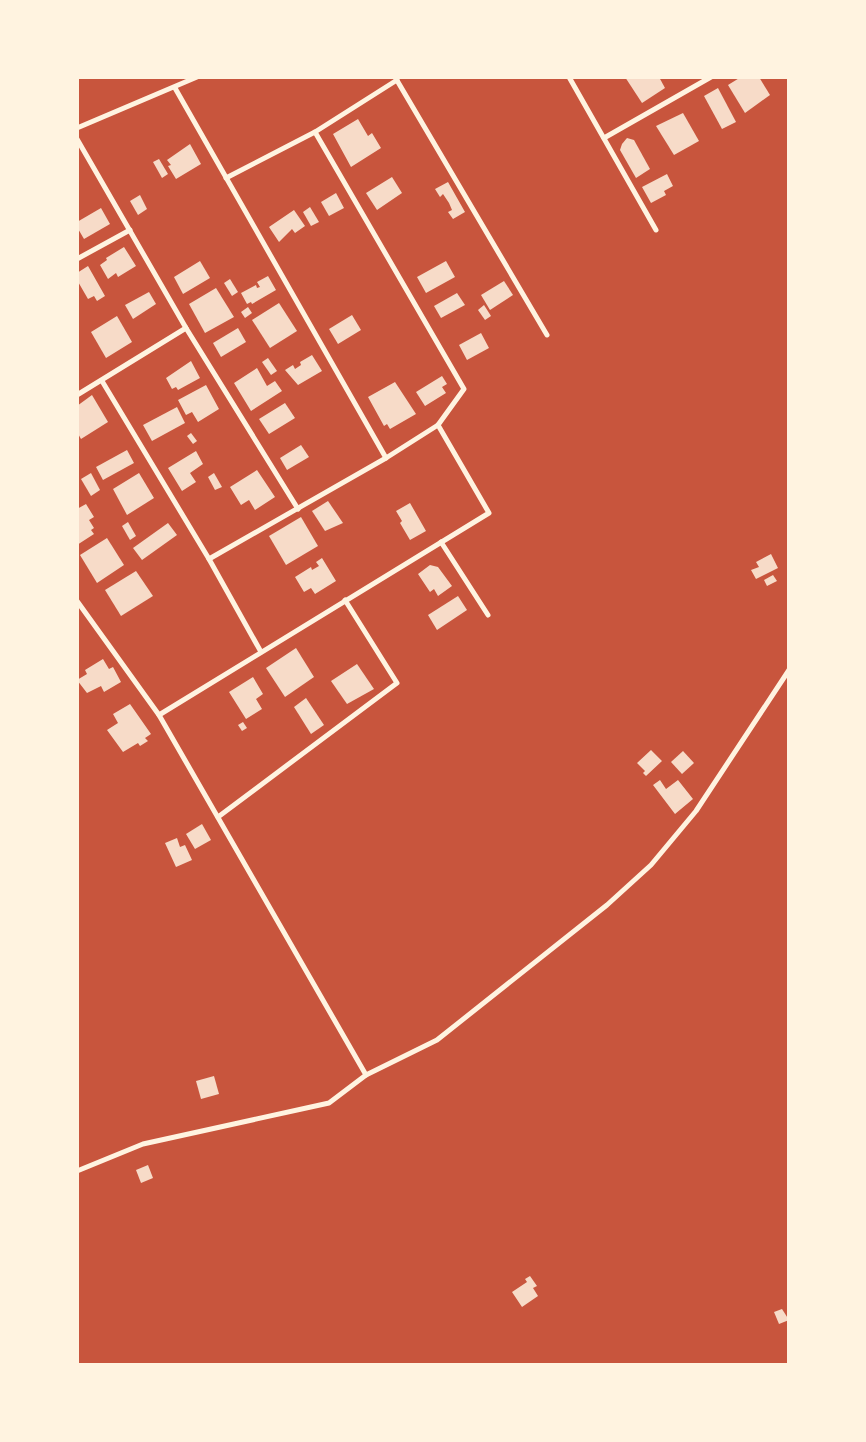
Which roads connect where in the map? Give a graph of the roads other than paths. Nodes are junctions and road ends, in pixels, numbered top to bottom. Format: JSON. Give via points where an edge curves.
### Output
{"nodes":[{"id":1,"x":197,"y":77,"type":"edge"},
{"id":2,"x":569,"y":77,"type":"edge"},
{"id":3,"x":711,"y":77,"type":"edge"},
{"id":4,"x":396,"y":79,"type":"edge"},
{"id":5,"x":175,"y":88,"type":"junction"},
{"id":6,"x":77,"y":128,"type":"edge"},
{"id":7,"x":315,"y":132,"type":"junction"},
{"id":8,"x":604,"y":138,"type":"junction"},
{"id":9,"x":77,"y":139,"type":"edge"},
{"id":10,"x":226,"y":178,"type":"junction"},
{"id":11,"x":130,"y":230,"type":"junction"},
{"id":12,"x":656,"y":230,"type":"dead end"},
{"id":13,"x":77,"y":259,"type":"edge"},
{"id":14,"x":186,"y":328,"type":"junction"},
{"id":15,"x":547,"y":335,"type":"dead end"},
{"id":16,"x":102,"y":381,"type":"junction"},
{"id":17,"x":77,"y":395,"type":"edge"},
{"id":18,"x":438,"y":425,"type":"junction"},
{"id":19,"x":386,"y":457,"type":"junction"},
{"id":20,"x":298,"y":509,"type":"junction"},
{"id":21,"x":441,"y":542,"type":"junction"},
{"id":22,"x":209,"y":559,"type":"junction"},
{"id":23,"x":345,"y":600,"type":"junction"},
{"id":24,"x":77,"y":601,"type":"edge"},
{"id":25,"x":488,"y":615,"type":"dead end"},
{"id":26,"x":261,"y":652,"type":"junction"},
{"id":27,"x":789,"y":670,"type":"edge"},
{"id":28,"x":159,"y":715,"type":"junction"},
{"id":29,"x":218,"y":817,"type":"junction"},
{"id":30,"x":366,"y":1075,"type":"junction"},
{"id":31,"x":77,"y":1171,"type":"edge"}],
"edges":[{"from":1,"to":5,"type":"street"},
{"from":2,"to":8,"type":"street"},
{"from":3,"to":8,"type":"street"},
{"from":4,"to":7,"type":"street"},
{"from":4,"to":15,"type":"street"},
{"from":5,"to":6,"type":"street"},
{"from":5,"to":10,"type":"street"},
{"from":7,"to":10,"type":"street"},
{"from":7,"to":18,"type":"street","via":[[464,389]]},
{"from":8,"to":12,"type":"street"},
{"from":9,"to":11,"type":"street"},
{"from":10,"to":19,"type":"street"},
{"from":11,"to":13,"type":"street"},
{"from":11,"to":14,"type":"street"},
{"from":14,"to":16,"type":"street"},
{"from":14,"to":20,"type":"street"},
{"from":16,"to":17,"type":"street"},
{"from":16,"to":22,"type":"street"},
{"from":18,"to":19,"type":"street"},
{"from":18,"to":21,"type":"street","via":[[489,513]]},
{"from":19,"to":20,"type":"street"},
{"from":20,"to":22,"type":"street"},
{"from":21,"to":23,"type":"street"},
{"from":21,"to":25,"type":"street"},
{"from":22,"to":26,"type":"street"},
{"from":23,"to":26,"type":"street"},
{"from":23,"to":29,"type":"street","via":[[397,683]]},
{"from":24,"to":28,"type":"street"},
{"from":26,"to":28,"type":"street"},
{"from":27,"to":30,"type":"street","via":[[696,811],[651,865],[437,1040]]},
{"from":28,"to":29,"type":"street"},
{"from":29,"to":30,"type":"street"},
{"from":30,"to":31,"type":"street","via":[[329,1103],[143,1144]]}]}
